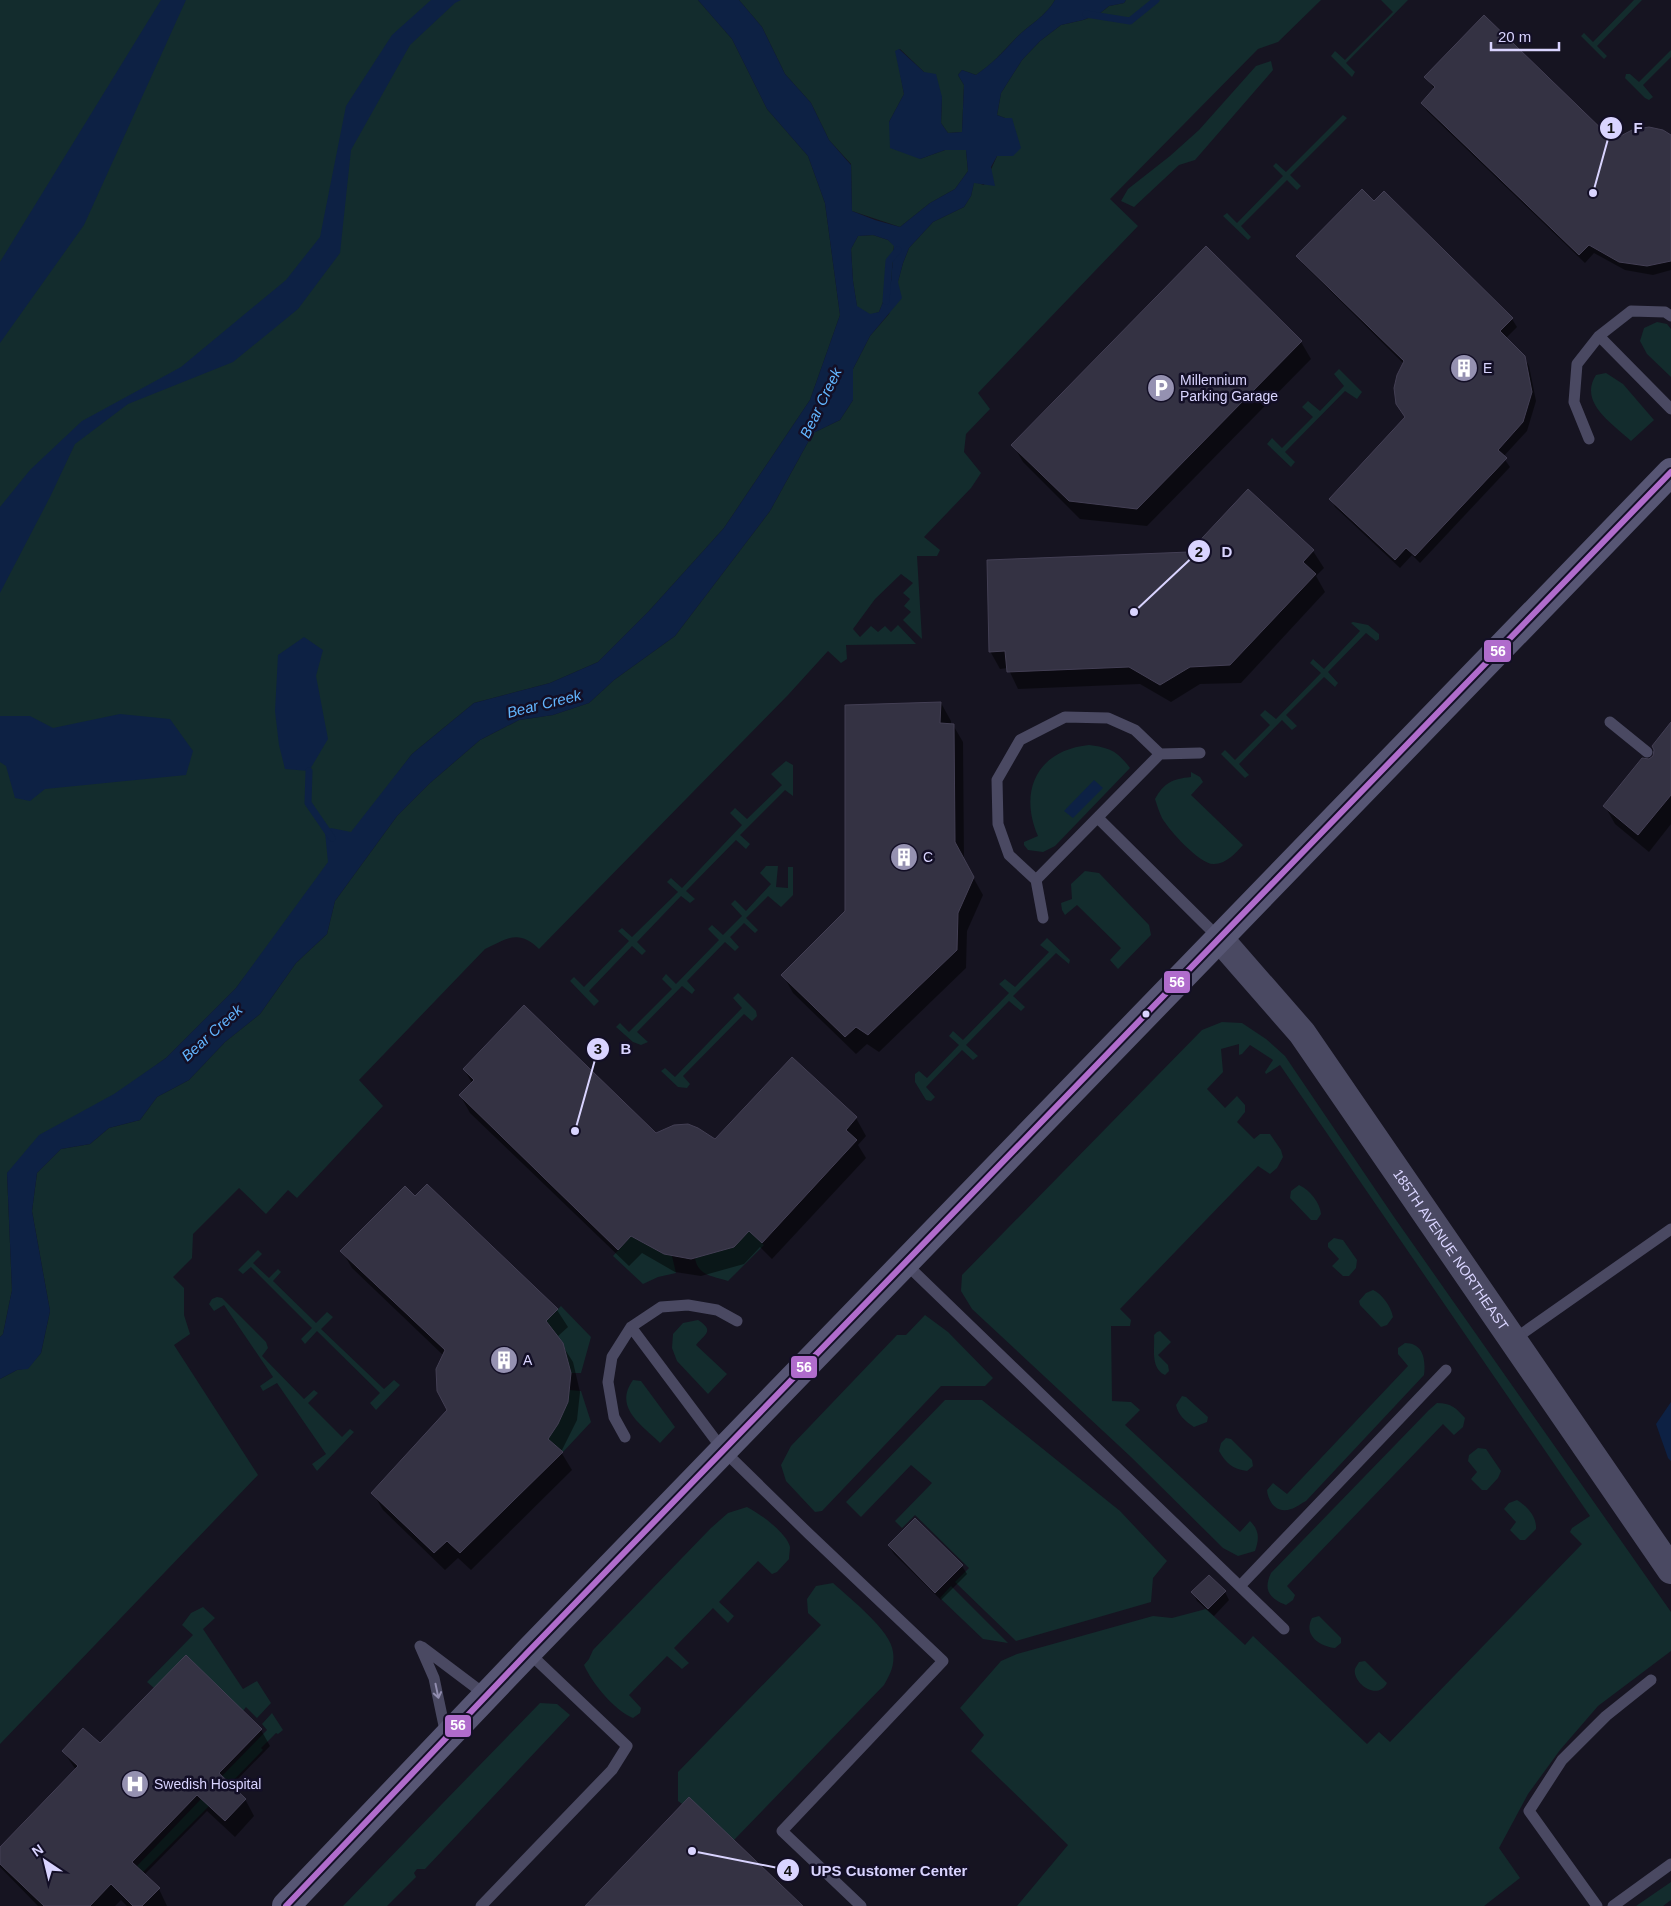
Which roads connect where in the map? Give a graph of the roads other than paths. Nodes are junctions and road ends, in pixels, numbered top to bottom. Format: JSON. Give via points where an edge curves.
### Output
{"nodes":[{"id":1,"x":1671,"y":316,"type":"edge"},
{"id":2,"x":1599,"y":336,"type":"junction"},
{"id":3,"x":1671,"y":409,"type":"edge"},
{"id":4,"x":1589,"y":439,"type":"dead end"},
{"id":5,"x":1671,"y":472,"type":"edge"},
{"id":6,"x":1610,"y":722,"type":"dead end"},
{"id":7,"x":1647,"y":752,"type":"dead end"},
{"id":8,"x":1200,"y":753,"type":"dead end"},
{"id":9,"x":1160,"y":754,"type":"junction"},
{"id":10,"x":1098,"y":818,"type":"junction"},
{"id":11,"x":1036,"y":880,"type":"junction"},
{"id":12,"x":1043,"y":918,"type":"dead end"},
{"id":13,"x":1219,"y":938,"type":"junction"},
{"id":14,"x":1671,"y":1229,"type":"edge"},
{"id":15,"x":905,"y":1263,"type":"junction"},
{"id":16,"x":737,"y":1321,"type":"dead end"},
{"id":17,"x":631,"y":1327,"type":"junction"},
{"id":18,"x":1513,"y":1340,"type":"junction"},
{"id":19,"x":1446,"y":1370,"type":"dead end"},
{"id":20,"x":625,"y":1437,"type":"dead end"},
{"id":21,"x":723,"y":1450,"type":"junction"},
{"id":22,"x":1670,"y":1565,"type":"edge"},
{"id":23,"x":1240,"y":1586,"type":"junction"},
{"id":24,"x":1284,"y":1629,"type":"dead end"},
{"id":25,"x":528,"y":1652,"type":"junction"},
{"id":26,"x":1651,"y":1680,"type":"dead end"},
{"id":27,"x":487,"y":1696,"type":"junction"},
{"id":28,"x":447,"y":1738,"type":"junction"},
{"id":29,"x":1671,"y":1864,"type":"edge"},
{"id":30,"x":286,"y":1906,"type":"edge"},
{"id":31,"x":481,"y":1906,"type":"edge"},
{"id":32,"x":861,"y":1906,"type":"edge"},
{"id":33,"x":1597,"y":1906,"type":"edge"},
{"id":34,"x":1613,"y":1906,"type":"edge"}],
"edges":[{"from":1,"to":2,"type":"lane","via":[[1665,312],[1631,311]]},
{"from":2,"to":3,"type":"lane"},
{"from":2,"to":4,"type":"lane","via":[[1577,364],[1574,402]]},
{"from":5,"to":13,"type":"main road"},
{"from":6,"to":7,"type":"lane"},
{"from":8,"to":9,"type":"lane"},
{"from":9,"to":10,"type":"lane"},
{"from":9,"to":11,"type":"lane","via":[[1135,730],[1108,718],[1065,716],[1020,740],[997,780],[998,824],[1009,855]]},
{"from":10,"to":11,"type":"lane"},
{"from":10,"to":13,"type":"lane"},
{"from":11,"to":12,"type":"lane"},
{"from":13,"to":15,"type":"main road"},
{"from":13,"to":18,"type":"street","name":"185TH AVENUE NORTHEAST","via":[[1302,1033]]},
{"from":14,"to":18,"type":"lane"},
{"from":15,"to":21,"type":"main road"},
{"from":15,"to":23,"type":"lane"},
{"from":16,"to":17,"type":"lane","via":[[717,1310],[688,1305],[661,1307]]},
{"from":17,"to":20,"type":"lane","via":[[612,1358],[608,1382],[614,1417]]},
{"from":17,"to":21,"type":"lane"},
{"from":18,"to":22,"type":"street","name":"185TH AVENUE NORTHEAST"},
{"from":19,"to":23,"type":"lane"},
{"from":21,"to":25,"type":"main road"},
{"from":21,"to":32,"type":"lane","via":[[943,1661],[782,1831]]},
{"from":23,"to":24,"type":"lane"},
{"from":25,"to":27,"type":"main road"},
{"from":25,"to":31,"type":"lane","via":[[627,1746],[612,1770]]},
{"from":26,"to":33,"type":"lane","via":[[1606,1716],[1562,1760],[1528,1811]]},
{"from":27,"to":28,"type":"main road"},
{"from":27,"to":28,"type":"lane","one_way":true,"via":[[420,1646],[434,1678]]},
{"from":28,"to":30,"type":"main road"},
{"from":29,"to":34,"type":"lane"}]}
